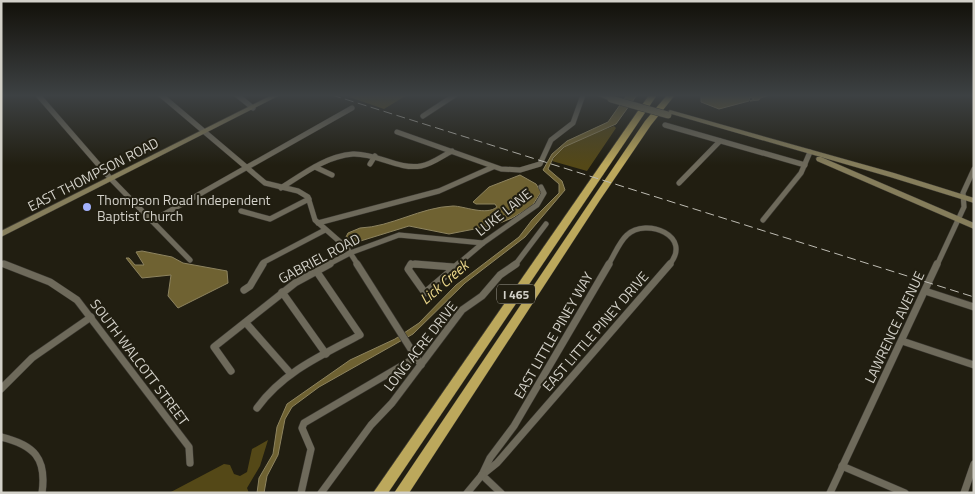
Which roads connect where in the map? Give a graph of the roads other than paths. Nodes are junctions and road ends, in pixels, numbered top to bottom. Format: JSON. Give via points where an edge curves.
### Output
{"nodes":[{"id":1,"x":58,"y":118,"type":"edge"},
{"id":2,"x":188,"y":118,"type":"edge"},
{"id":3,"x":232,"y":118,"type":"edge"},
{"id":4,"x":334,"y":118,"type":"edge"},
{"id":5,"x":575,"y":118,"type":"edge"},
{"id":6,"x":636,"y":118,"type":"edge"},
{"id":7,"x":652,"y":118,"type":"edge"},
{"id":8,"x":683,"y":118,"type":"edge"},
{"id":9,"x":665,"y":125,"type":"dead end"},
{"id":10,"x":204,"y":132,"type":"junction"},
{"id":11,"x":397,"y":132,"type":"dead end"},
{"id":12,"x":720,"y":141,"type":"junction"},
{"id":13,"x":452,"y":151,"type":"junction"},
{"id":14,"x":810,"y":154,"type":"junction"},
{"id":15,"x":375,"y":156,"type":"junction"},
{"id":16,"x":821,"y":157,"type":"junction"},
{"id":17,"x":370,"y":164,"type":"dead end"},
{"id":18,"x":805,"y":165,"type":"junction"},
{"id":19,"x":842,"y":166,"type":"junction"},
{"id":20,"x":247,"y":167,"type":"junction"},
{"id":21,"x":316,"y":167,"type":"junction"},
{"id":22,"x":493,"y":167,"type":"junction"},
{"id":23,"x":974,"y":169,"type":"edge"},
{"id":24,"x":869,"y":173,"type":"junction"},
{"id":25,"x":332,"y":175,"type":"dead end"},
{"id":26,"x":111,"y":179,"type":"junction"},
{"id":27,"x":872,"y":182,"type":"junction"},
{"id":28,"x":679,"y":183,"type":"dead end"},
{"id":29,"x":918,"y":185,"type":"junction"},
{"id":30,"x":541,"y":187,"type":"dead end"},
{"id":31,"x":280,"y":188,"type":"junction"},
{"id":32,"x":964,"y":198,"type":"junction"},
{"id":33,"x":309,"y":199,"type":"junction"},
{"id":34,"x":974,"y":201,"type":"edge"},
{"id":35,"x":241,"y":211,"type":"dead end"},
{"id":36,"x":763,"y":220,"type":"dead end"},
{"id":37,"x":958,"y":220,"type":"junction"},
{"id":38,"x":152,"y":221,"type":"junction"},
{"id":39,"x":318,"y":222,"type":"junction"},
{"id":40,"x":546,"y":224,"type":"dead end"},
{"id":41,"x":974,"y":226,"type":"edge"},
{"id":42,"x":325,"y":230,"type":"junction"},
{"id":43,"x":1,"y":234,"type":"edge"},
{"id":44,"x":483,"y":243,"type":"junction"},
{"id":45,"x":675,"y":244,"type":"joint"},
{"id":46,"x":350,"y":253,"type":"junction"},
{"id":47,"x":190,"y":260,"type":"dead end"},
{"id":48,"x":2,"y":264,"type":"edge"},
{"id":49,"x":453,"y":267,"type":"junction"},
{"id":50,"x":317,"y":272,"type":"junction"},
{"id":51,"x":244,"y":290,"type":"dead end"},
{"id":52,"x":925,"y":291,"type":"junction"},
{"id":53,"x":282,"y":292,"type":"junction"},
{"id":54,"x":974,"y":307,"type":"edge"},
{"id":55,"x":91,"y":317,"type":"junction"},
{"id":56,"x":246,"y":323,"type":"junction"},
{"id":57,"x":902,"y":341,"type":"junction"},
{"id":58,"x":326,"y":354,"type":"junction"},
{"id":59,"x":415,"y":358,"type":"junction"},
{"id":60,"x":421,"y":365,"type":"junction"},
{"id":61,"x":974,"y":365,"type":"edge"},
{"id":62,"x":231,"y":371,"type":"dead end"},
{"id":63,"x":290,"y":374,"type":"junction"},
{"id":64,"x":1,"y":389,"type":"edge"},
{"id":65,"x":257,"y":408,"type":"dead end"},
{"id":66,"x":519,"y":417,"type":"junction"},
{"id":67,"x":531,"y":424,"type":"junction"},
{"id":68,"x":1,"y":437,"type":"edge"},
{"id":69,"x":190,"y":463,"type":"dead end"},
{"id":70,"x":974,"y":464,"type":"edge"},
{"id":71,"x":842,"y":466,"type":"junction"},
{"id":72,"x":482,"y":474,"type":"junction"},
{"id":73,"x":42,"y":493,"type":"edge"},
{"id":74,"x":301,"y":493,"type":"edge"},
{"id":75,"x":321,"y":493,"type":"edge"},
{"id":76,"x":380,"y":493,"type":"edge"},
{"id":77,"x":401,"y":493,"type":"edge"},
{"id":78,"x":467,"y":493,"type":"edge"},
{"id":79,"x":501,"y":493,"type":"edge"},
{"id":80,"x":830,"y":493,"type":"edge"},
{"id":81,"x":905,"y":493,"type":"edge"},
{"id":82,"x":964,"y":493,"type":"edge"}],
"edges":[{"from":1,"to":26,"type":"street"},
{"from":2,"to":10,"type":"street"},
{"from":3,"to":10,"type":"main road","name":"EAST THOMPSON ROAD"},
{"from":4,"to":20,"type":"street"},
{"from":5,"to":22,"type":"street","via":[[551,140],[540,164],[510,170]]},
{"from":6,"to":76,"type":"highway","number":"I 465"},
{"from":7,"to":77,"type":"highway","number":"I 465"},
{"from":8,"to":14,"type":"main road","bridge":true},
{"from":9,"to":12,"type":"street"},
{"from":10,"to":20,"type":"street"},
{"from":10,"to":26,"type":"main road","name":"EAST THOMPSON ROAD"},
{"from":11,"to":13,"type":"street"},
{"from":12,"to":18,"type":"street"},
{"from":12,"to":28,"type":"street"},
{"from":13,"to":15,"type":"street","via":[[417,167]]},
{"from":13,"to":22,"type":"street"},
{"from":14,"to":16,"type":"main road"},
{"from":14,"to":18,"type":"street"},
{"from":15,"to":17,"type":"street"},
{"from":15,"to":21,"type":"street","via":[[346,155]]},
{"from":16,"to":19,"type":"main road"},
{"from":16,"to":27,"type":"main road"},
{"from":16,"to":29,"type":"main road"},
{"from":18,"to":36,"type":"street"},
{"from":19,"to":24,"type":"main road"},
{"from":19,"to":27,"type":"main road"},
{"from":20,"to":31,"type":"street","via":[[266,184]]},
{"from":20,"to":38,"type":"street"},
{"from":21,"to":25,"type":"street"},
{"from":21,"to":31,"type":"street"},
{"from":22,"to":39,"type":"street","via":[[439,191]]},
{"from":23,"to":32,"type":"street","name":"LAWRENCE AVENUE","via":[[963,193]]},
{"from":24,"to":27,"type":"main road","via":[[867,176]]},
{"from":24,"to":29,"type":"main road"},
{"from":26,"to":38,"type":"street"},
{"from":26,"to":43,"type":"main road","name":"EAST THOMPSON ROAD"},
{"from":27,"to":37,"type":"main road"},
{"from":29,"to":32,"type":"main road"},
{"from":30,"to":44,"type":"street","name":"LUKE LANE","via":[[544,193],[537,205]]},
{"from":31,"to":33,"type":"street","via":[[300,191]]},
{"from":32,"to":34,"type":"main road"},
{"from":32,"to":37,"type":"street","name":"LAWRENCE AVENUE"},
{"from":33,"to":35,"type":"street","via":[[270,219]]},
{"from":33,"to":39,"type":"street"},
{"from":37,"to":41,"type":"main road"},
{"from":37,"to":52,"type":"street","name":"LAWRENCE AVENUE"},
{"from":38,"to":47,"type":"street"},
{"from":39,"to":42,"type":"street"},
{"from":40,"to":60,"type":"street","name":"LONG ACRE DRIVE","via":[[514,267],[500,275],[482,296],[462,310]]},
{"from":42,"to":46,"type":"street"},
{"from":42,"to":51,"type":"street","via":[[264,262],[250,286]]},
{"from":44,"to":46,"type":"street","name":"GABRIEL ROAD","via":[[396,236]]},
{"from":44,"to":49,"type":"street","name":"LUKE LANE"},
{"from":45,"to":66,"type":"street","name":"EAST LITTLE PINEY WAY","via":[[668,235],[653,228],[637,228],[626,235]]},
{"from":45,"to":67,"type":"street","name":"EAST LITTLE PINEY DRIVE","via":[[675,258]]},
{"from":46,"to":50,"type":"street","name":"GABRIEL ROAD"},
{"from":46,"to":59,"type":"street"},
{"from":48,"to":55,"type":"street","name":"SOUTH WALCOTT STREET","via":[[57,286],[77,300]]},
{"from":49,"to":49,"type":"street","name":"LUKE LANE","via":[[415,264],[409,266],[409,270],[425,293]]},
{"from":50,"to":53,"type":"street","name":"GABRIEL ROAD"},
{"from":50,"to":58,"type":"street","via":[[360,335]]},
{"from":52,"to":54,"type":"street"},
{"from":52,"to":57,"type":"street","name":"LAWRENCE AVENUE"},
{"from":53,"to":56,"type":"street","name":"GABRIEL ROAD"},
{"from":53,"to":58,"type":"street"},
{"from":55,"to":64,"type":"street","via":[[32,358]]},
{"from":55,"to":69,"type":"street","name":"SOUTH WALCOTT STREET","via":[[189,447]]},
{"from":56,"to":62,"type":"street","name":"GABRIEL ROAD","via":[[214,347]]},
{"from":56,"to":63,"type":"street"},
{"from":57,"to":61,"type":"street"},
{"from":57,"to":71,"type":"street","name":"LAWRENCE AVENUE"},
{"from":58,"to":63,"type":"street"},
{"from":59,"to":60,"type":"street"},
{"from":59,"to":74,"type":"street","via":[[304,423],[302,428],[311,449]]},
{"from":60,"to":75,"type":"street","name":"LONG ACRE DRIVE"},
{"from":63,"to":65,"type":"street","via":[[270,391]]},
{"from":66,"to":67,"type":"street"},
{"from":66,"to":72,"type":"street","name":"EAST LITTLE PINEY WAY","via":[[488,460]]},
{"from":67,"to":72,"type":"street","name":"EAST LITTLE PINEY DRIVE","via":[[497,463]]},
{"from":68,"to":73,"type":"street","via":[[19,441],[36,453],[43,472]]},
{"from":70,"to":82,"type":"street"},
{"from":71,"to":80,"type":"street","name":"LAWRENCE AVENUE"},
{"from":71,"to":81,"type":"street"},
{"from":72,"to":78,"type":"street","name":"EAST LITTLE PINEY WAY"},
{"from":72,"to":79,"type":"street"}]}
